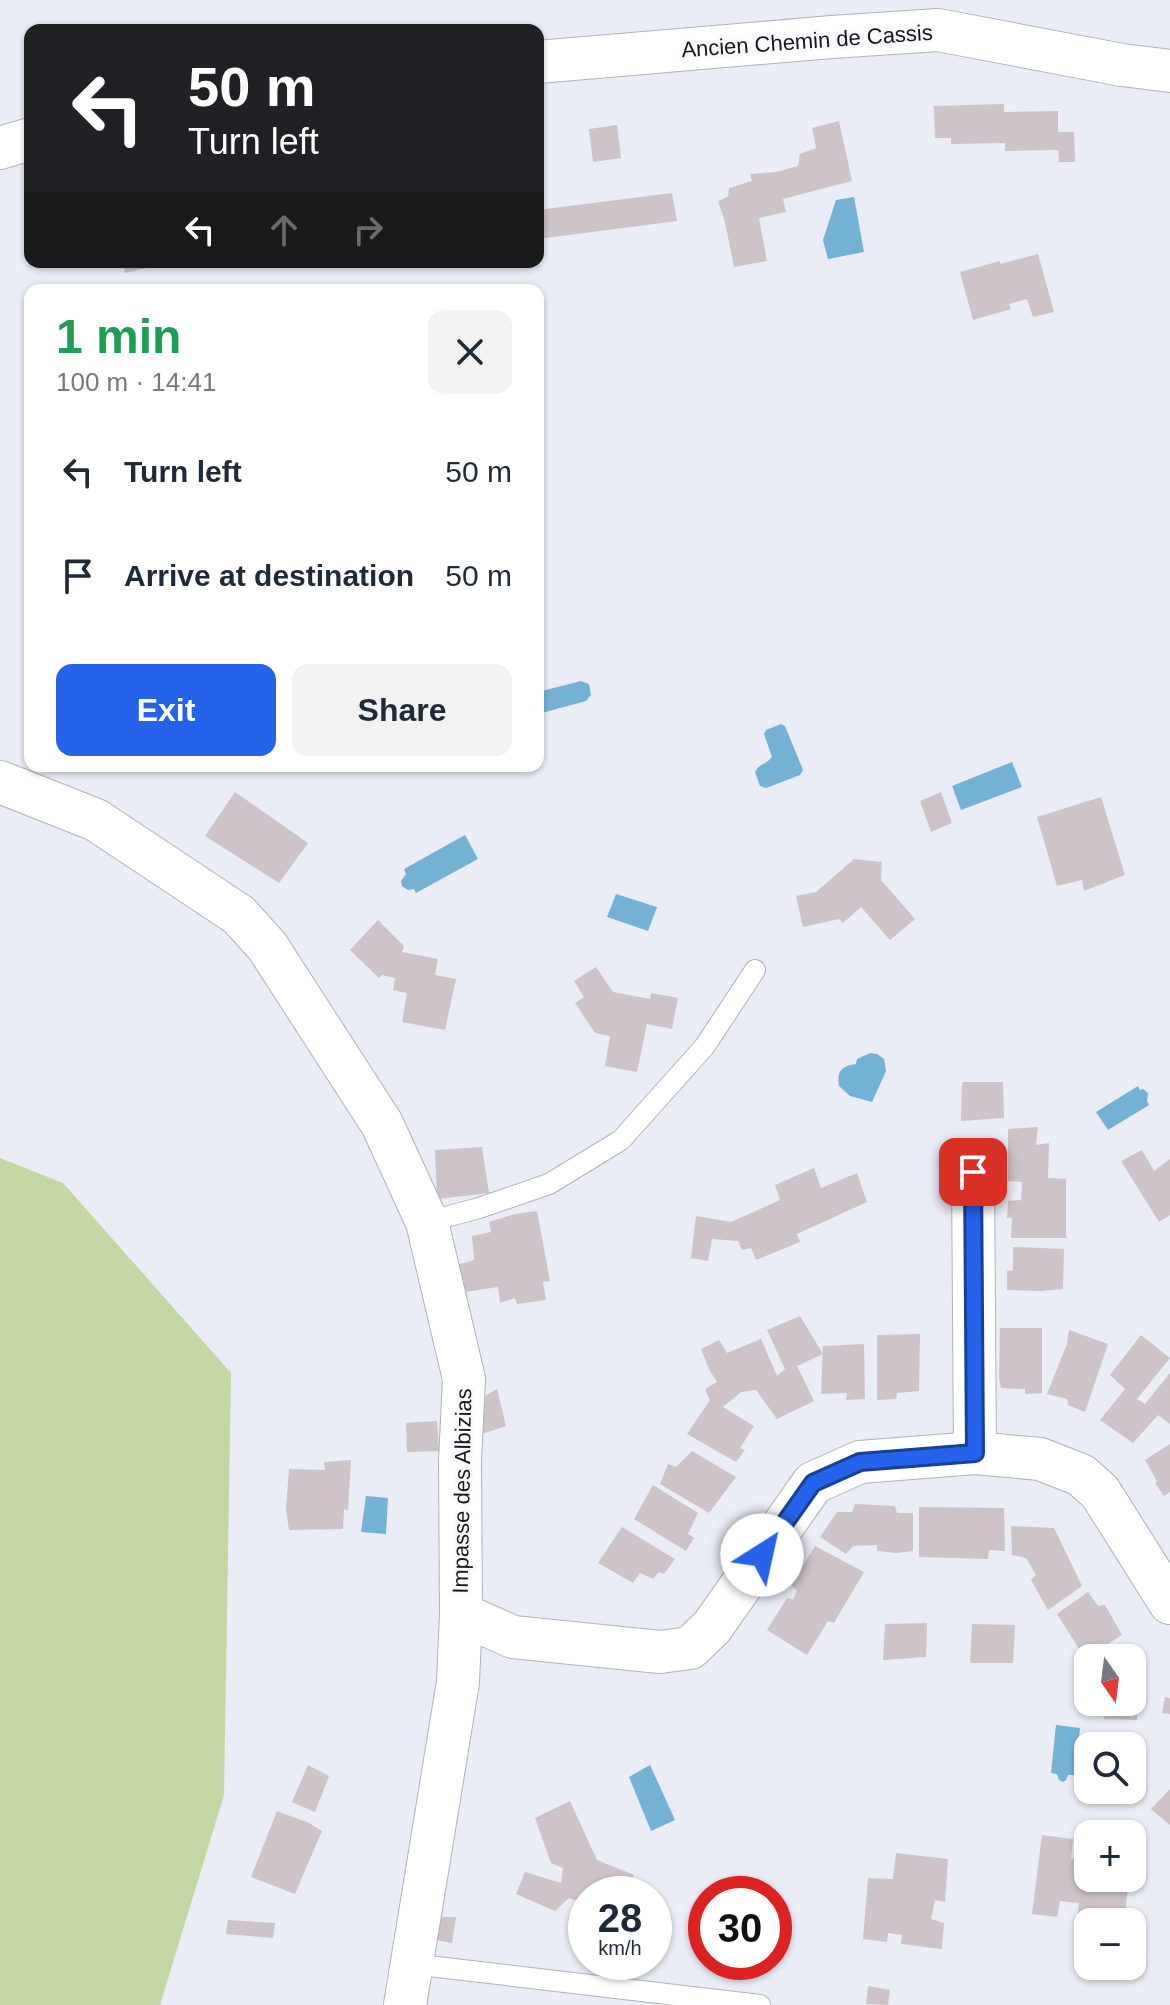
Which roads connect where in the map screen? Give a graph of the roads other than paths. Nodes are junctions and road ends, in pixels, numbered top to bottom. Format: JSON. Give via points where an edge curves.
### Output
{"nodes":[{"id":1,"x":544,"y":61,"type":"edge"},
{"id":2,"x":1170,"y":71,"type":"edge"},
{"id":3,"x":24,"y":141,"type":"edge"},
{"id":4,"x":0,"y":148,"type":"edge"},
{"id":5,"x":0,"y":782,"type":"edge"},
{"id":6,"x":755,"y":970,"type":"dead end"},
{"id":7,"x":973,"y":1172,"type":"dead end"},
{"id":8,"x":427,"y":1222,"type":"junction"},
{"id":9,"x":975,"y":1453,"type":"junction"},
{"id":10,"x":1170,"y":1603,"type":"edge"},
{"id":11,"x":461,"y":1614,"type":"junction"},
{"id":12,"x":412,"y":1964,"type":"junction"},
{"id":13,"x":405,"y":2005,"type":"edge"},
{"id":14,"x":760,"y":2005,"type":"edge"}],
"edges":[{"from":1,"to":2,"type":"street","name":"Ancien Chemin de Cassis","via":[[938,30]]},
{"from":3,"to":4,"type":"street"},
{"from":5,"to":8,"type":"street","name":"Impasse des Albizias","via":[[96,820],[239,915],[267,946],[382,1124]]},
{"from":6,"to":8,"type":"lane","via":[[705,1046],[621,1140],[549,1184]]},
{"from":7,"to":9,"type":"street"},
{"from":8,"to":11,"type":"street","name":"Impasse des Albizias","via":[[464,1379]]},
{"from":9,"to":10,"type":"street","via":[[1040,1459],[1081,1475],[1100,1492]]},
{"from":9,"to":11,"type":"street","via":[[860,1462],[813,1483],[712,1627],[690,1648],[660,1652],[513,1637]]},
{"from":11,"to":12,"type":"street","name":"Impasse des Albizias","via":[[458,1682]]},
{"from":12,"to":13,"type":"street","name":"Impasse des Albizias"},
{"from":12,"to":14,"type":"lane"}]}
